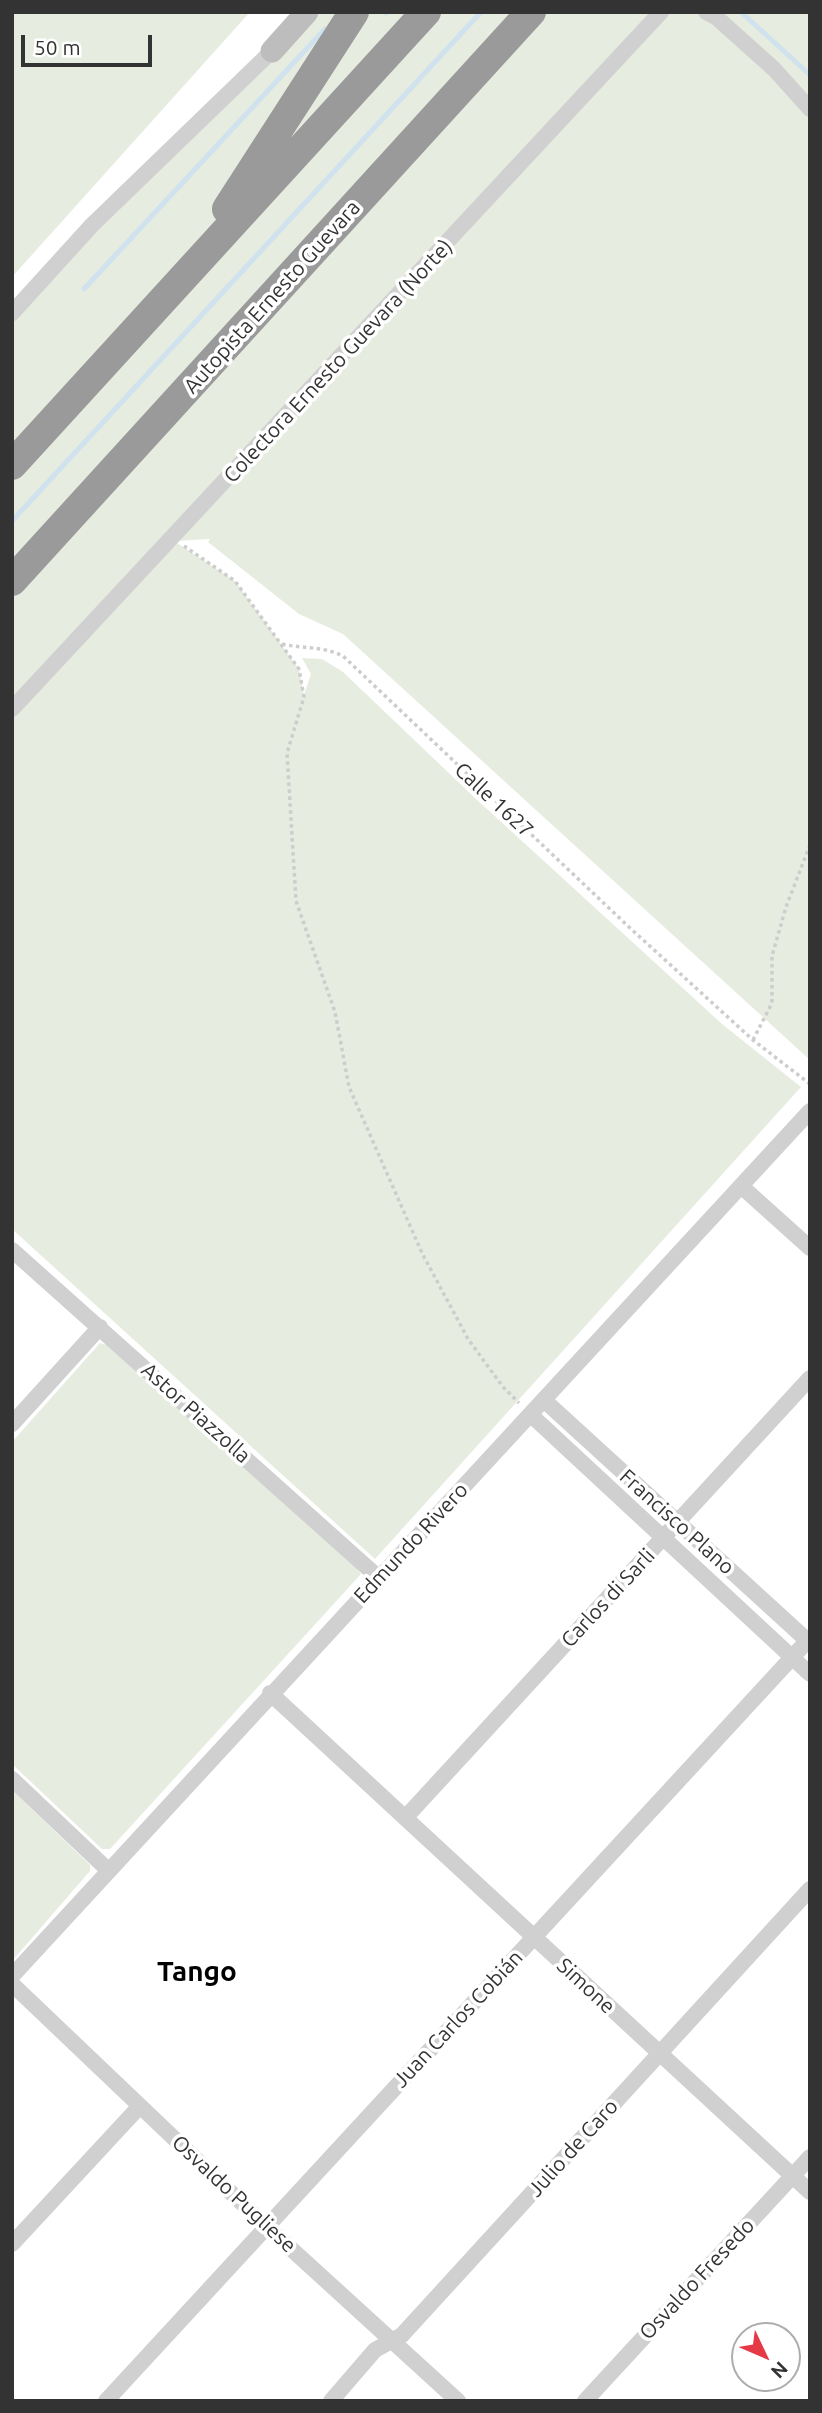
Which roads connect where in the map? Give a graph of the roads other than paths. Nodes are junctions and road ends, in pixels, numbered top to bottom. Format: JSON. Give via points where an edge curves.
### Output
{"nodes":[{"id":1,"x":307,"y":12,"type":"edge"},
{"id":2,"x":354,"y":12,"type":"edge"},
{"id":3,"x":426,"y":12,"type":"edge"},
{"id":4,"x":531,"y":12,"type":"edge"},
{"id":5,"x":661,"y":12,"type":"edge"},
{"id":6,"x":706,"y":12,"type":"edge"},
{"id":7,"x":272,"y":51,"type":"joint"},
{"id":8,"x":810,"y":109,"type":"edge"},
{"id":9,"x":169,"y":293,"type":"junction"},
{"id":10,"x":12,"y":313,"type":"edge"},
{"id":11,"x":12,"y":465,"type":"edge"},
{"id":12,"x":12,"y":581,"type":"edge"},
{"id":13,"x":12,"y":709,"type":"edge"},
{"id":14,"x":810,"y":1111,"type":"edge"},
{"id":15,"x":741,"y":1186,"type":"junction"},
{"id":16,"x":810,"y":1248,"type":"edge"},
{"id":17,"x":12,"y":1250,"type":"edge"},
{"id":18,"x":100,"y":1327,"type":"junction"},
{"id":19,"x":810,"y":1378,"type":"edge"},
{"id":20,"x":545,"y":1401,"type":"junction"},
{"id":21,"x":531,"y":1415,"type":"junction"},
{"id":22,"x":12,"y":1424,"type":"edge"},
{"id":23,"x":677,"y":1522,"type":"junction"},
{"id":24,"x":663,"y":1538,"type":"junction"},
{"id":25,"x":379,"y":1578,"type":"junction"},
{"id":26,"x":809,"y":1641,"type":"edge"},
{"id":27,"x":792,"y":1657,"type":"junction"},
{"id":28,"x":810,"y":1674,"type":"edge"},
{"id":29,"x":270,"y":1693,"type":"junction"},
{"id":30,"x":12,"y":1779,"type":"edge"},
{"id":31,"x":405,"y":1818,"type":"junction"},
{"id":32,"x":108,"y":1870,"type":"junction"},
{"id":33,"x":810,"y":1889,"type":"edge"},
{"id":34,"x":534,"y":1938,"type":"junction"},
{"id":35,"x":12,"y":1976,"type":"edge"},
{"id":36,"x":12,"y":1984,"type":"edge"},
{"id":37,"x":660,"y":2053,"type":"junction"},
{"id":38,"x":140,"y":2106,"type":"junction"},
{"id":39,"x":810,"y":2157,"type":"edge"},
{"id":40,"x":792,"y":2176,"type":"junction"},
{"id":41,"x":810,"y":2192,"type":"edge"},
{"id":42,"x":265,"y":2225,"type":"junction"},
{"id":43,"x":12,"y":2244,"type":"edge"},
{"id":44,"x":392,"y":2341,"type":"junction"},
{"id":45,"x":107,"y":2401,"type":"edge"},
{"id":46,"x":331,"y":2401,"type":"edge"},
{"id":47,"x":458,"y":2401,"type":"edge"},
{"id":48,"x":584,"y":2401,"type":"edge"}],
"edges":[{"from":1,"to":7,"type":"street"},
{"from":2,"to":9,"type":"highway"},
{"from":3,"to":9,"type":"highway"},
{"from":4,"to":12,"type":"highway","name":"Autopista Ernesto Guevara"},
{"from":5,"to":13,"type":"street","name":"Colectora Ernesto Guevara (Norte)"},
{"from":6,"to":8,"type":"street","via":[[774,69]]},
{"from":7,"to":10,"type":"street","via":[[92,225]]},
{"from":9,"to":11,"type":"highway"},
{"from":14,"to":15,"type":"street","name":"Edmundo Rivero"},
{"from":15,"to":16,"type":"street"},
{"from":15,"to":20,"type":"street","name":"Edmundo Rivero"},
{"from":17,"to":18,"type":"street","name":"Astor Piazzolla"},
{"from":18,"to":22,"type":"street"},
{"from":18,"to":25,"type":"street","name":"Astor Piazzolla"},
{"from":19,"to":23,"type":"street","name":"Carlos di Sarli"},
{"from":20,"to":21,"type":"street","name":"Edmundo Rivero"},
{"from":20,"to":23,"type":"street","name":"Francisco Plano"},
{"from":21,"to":24,"type":"street","name":"Francisco Plano"},
{"from":21,"to":25,"type":"street","name":"Edmundo Rivero"},
{"from":23,"to":24,"type":"street","name":"Carlos di Sarli"},
{"from":23,"to":26,"type":"street","name":"Francisco Plano"},
{"from":24,"to":27,"type":"street","name":"Francisco Plano"},
{"from":24,"to":31,"type":"street","name":"Carlos di Sarli"},
{"from":25,"to":29,"type":"street","name":"Edmundo Rivero"},
{"from":26,"to":27,"type":"street","name":"Juan Carlos Cobián"},
{"from":27,"to":28,"type":"street","name":"Francisco Plano"},
{"from":27,"to":34,"type":"street","name":"Juan Carlos Cobián"},
{"from":29,"to":31,"type":"street","name":"Simone"},
{"from":29,"to":32,"type":"street","name":"Edmundo Rivero"},
{"from":30,"to":32,"type":"street"},
{"from":31,"to":34,"type":"street","name":"Simone"},
{"from":32,"to":35,"type":"street","name":"Edmundo Rivero"},
{"from":33,"to":37,"type":"street","name":"Julio de Caro"},
{"from":34,"to":37,"type":"street","name":"Simone"},
{"from":34,"to":42,"type":"street","name":"Juan Carlos Cobián"},
{"from":36,"to":38,"type":"street","name":"Osvaldo Pugliese"},
{"from":37,"to":40,"type":"street","name":"Simone"},
{"from":37,"to":44,"type":"street","name":"Julio de Caro"},
{"from":38,"to":42,"type":"street","name":"Osvaldo Pugliese"},
{"from":38,"to":43,"type":"street"},
{"from":39,"to":40,"type":"street","name":"Osvaldo Fresedo"},
{"from":40,"to":41,"type":"street","name":"Simone"},
{"from":40,"to":48,"type":"street","name":"Osvaldo Fresedo"},
{"from":42,"to":44,"type":"street","name":"Osvaldo Pugliese"},
{"from":42,"to":45,"type":"street","name":"Juan Carlos Cobián"},
{"from":44,"to":46,"type":"street","name":"Julio de Caro","via":[[375,2350]]},
{"from":44,"to":47,"type":"street","name":"Osvaldo Pugliese"}]}
